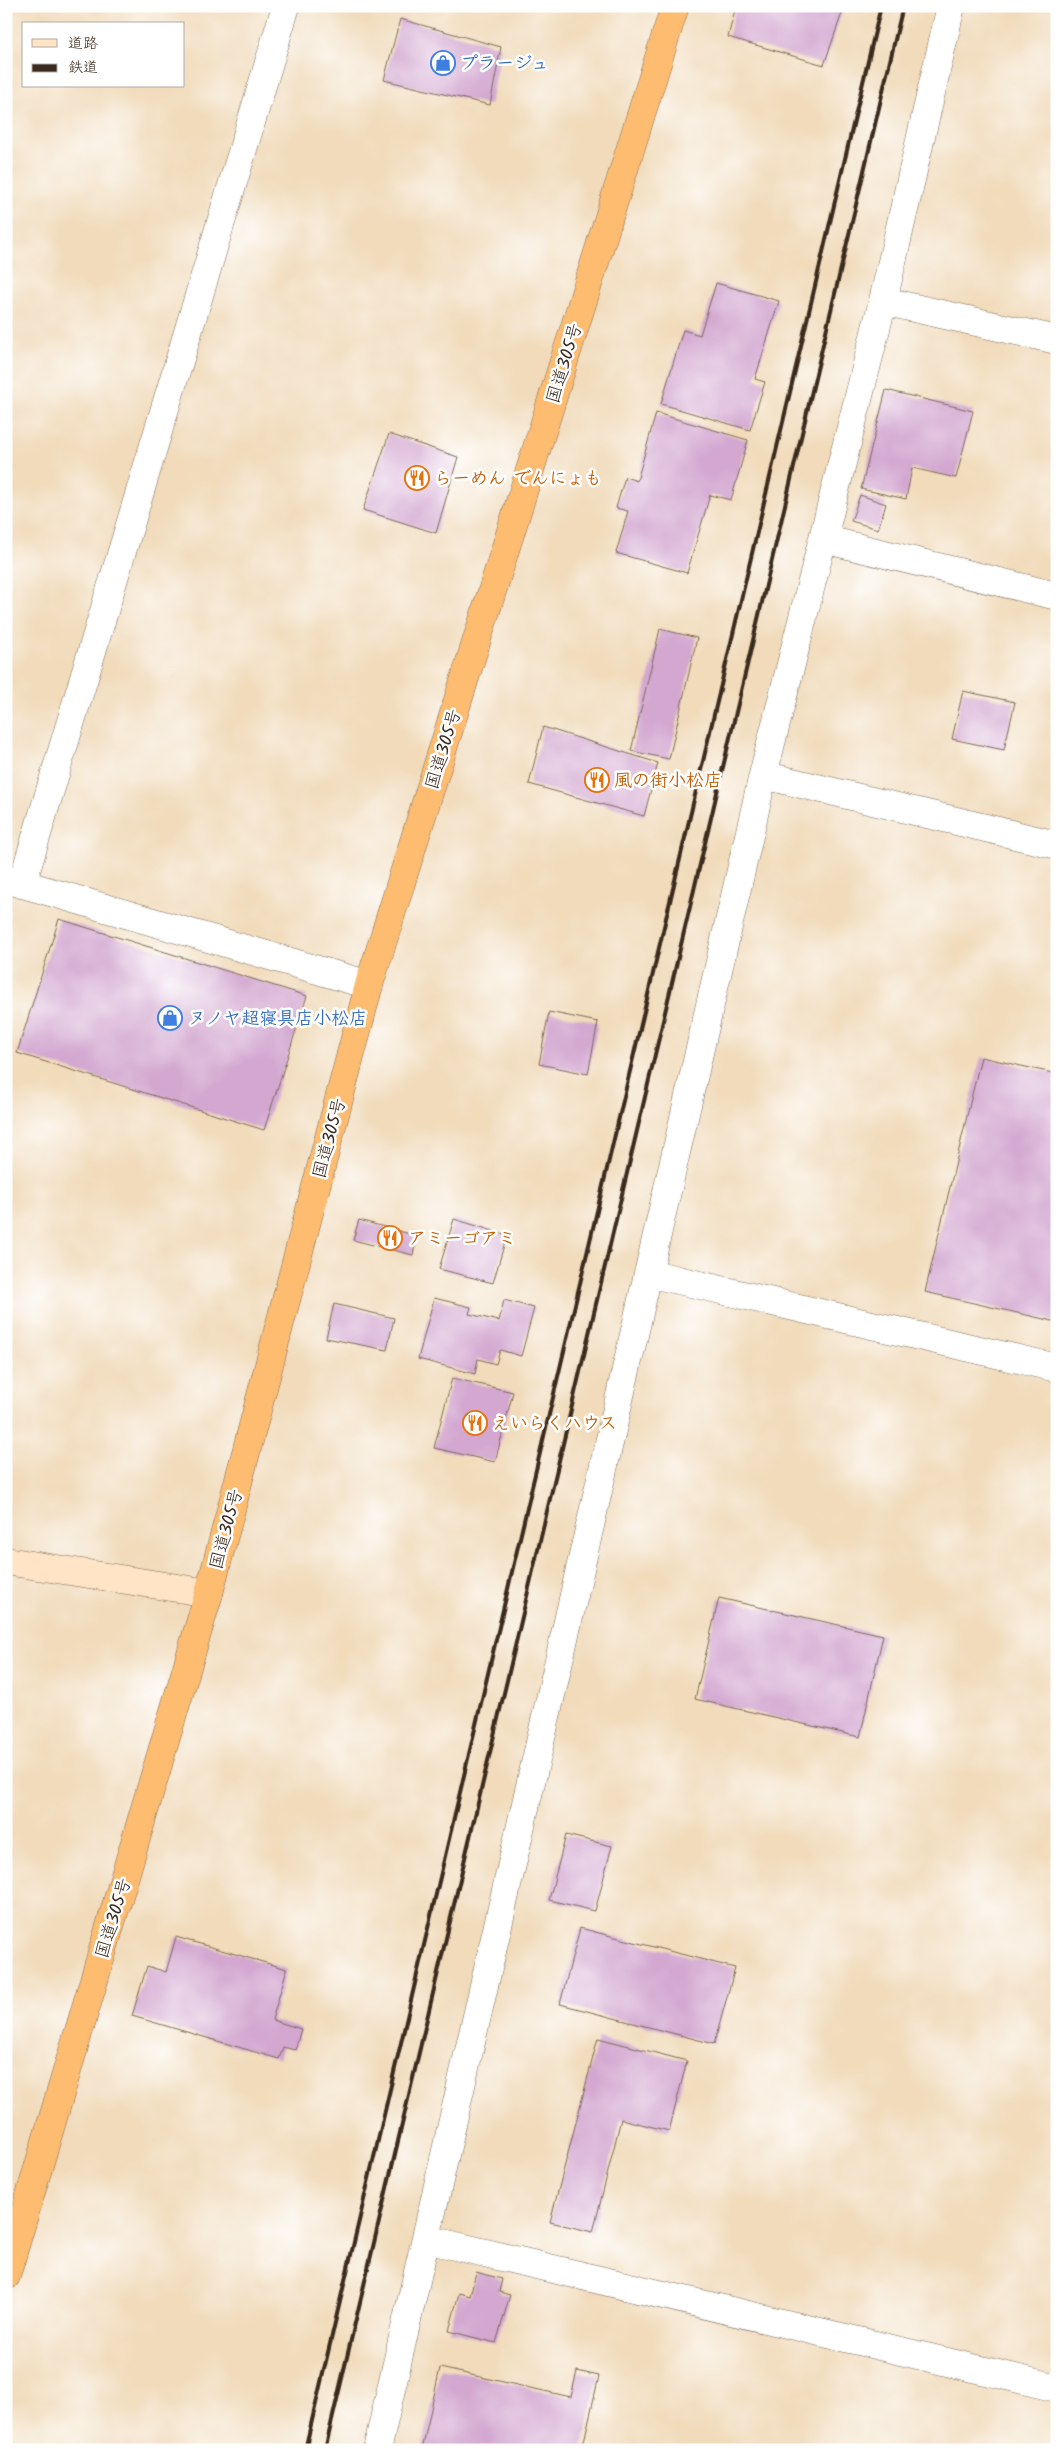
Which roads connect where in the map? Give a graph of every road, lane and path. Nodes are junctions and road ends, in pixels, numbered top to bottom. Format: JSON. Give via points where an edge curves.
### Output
{"nodes":[{"id":1,"x":286,"y":6,"type":"edge"},
{"id":2,"x":675,"y":6,"type":"edge"},
{"id":3,"x":951,"y":6,"type":"edge"},
{"id":4,"x":883,"y":301,"type":"junction"},
{"id":5,"x":1057,"y":340,"type":"edge"},
{"id":6,"x":823,"y":539,"type":"junction"},
{"id":7,"x":1057,"y":596,"type":"edge"},
{"id":8,"x":764,"y":774,"type":"junction"},
{"id":9,"x":1057,"y":845,"type":"edge"},
{"id":10,"x":14,"y":882,"type":"edge"},
{"id":11,"x":370,"y":985,"type":"junction"},
{"id":12,"x":648,"y":1273,"type":"junction"},
{"id":13,"x":1057,"y":1368,"type":"edge"},
{"id":14,"x":6,"y":1561,"type":"edge"},
{"id":15,"x":209,"y":1593,"type":"junction"},
{"id":16,"x":426,"y":2239,"type":"junction"},
{"id":17,"x":6,"y":2276,"type":"edge"},
{"id":18,"x":1057,"y":2388,"type":"edge"},
{"id":19,"x":377,"y":2450,"type":"edge"}],
"edges":[{"from":1,"to":10,"type":"street"},
{"from":2,"to":11,"type":"highway","name":"国道305号"},
{"from":3,"to":4,"type":"street"},
{"from":4,"to":5,"type":"street"},
{"from":4,"to":6,"type":"street"},
{"from":6,"to":7,"type":"street"},
{"from":6,"to":8,"type":"street"},
{"from":8,"to":9,"type":"street"},
{"from":8,"to":12,"type":"street"},
{"from":10,"to":11,"type":"street"},
{"from":11,"to":15,"type":"highway","name":"国道305号"},
{"from":12,"to":13,"type":"street"},
{"from":12,"to":16,"type":"street"},
{"from":14,"to":15,"type":"street"},
{"from":15,"to":17,"type":"highway","name":"国道305号"},
{"from":16,"to":18,"type":"street"},
{"from":16,"to":19,"type":"street"}]}
